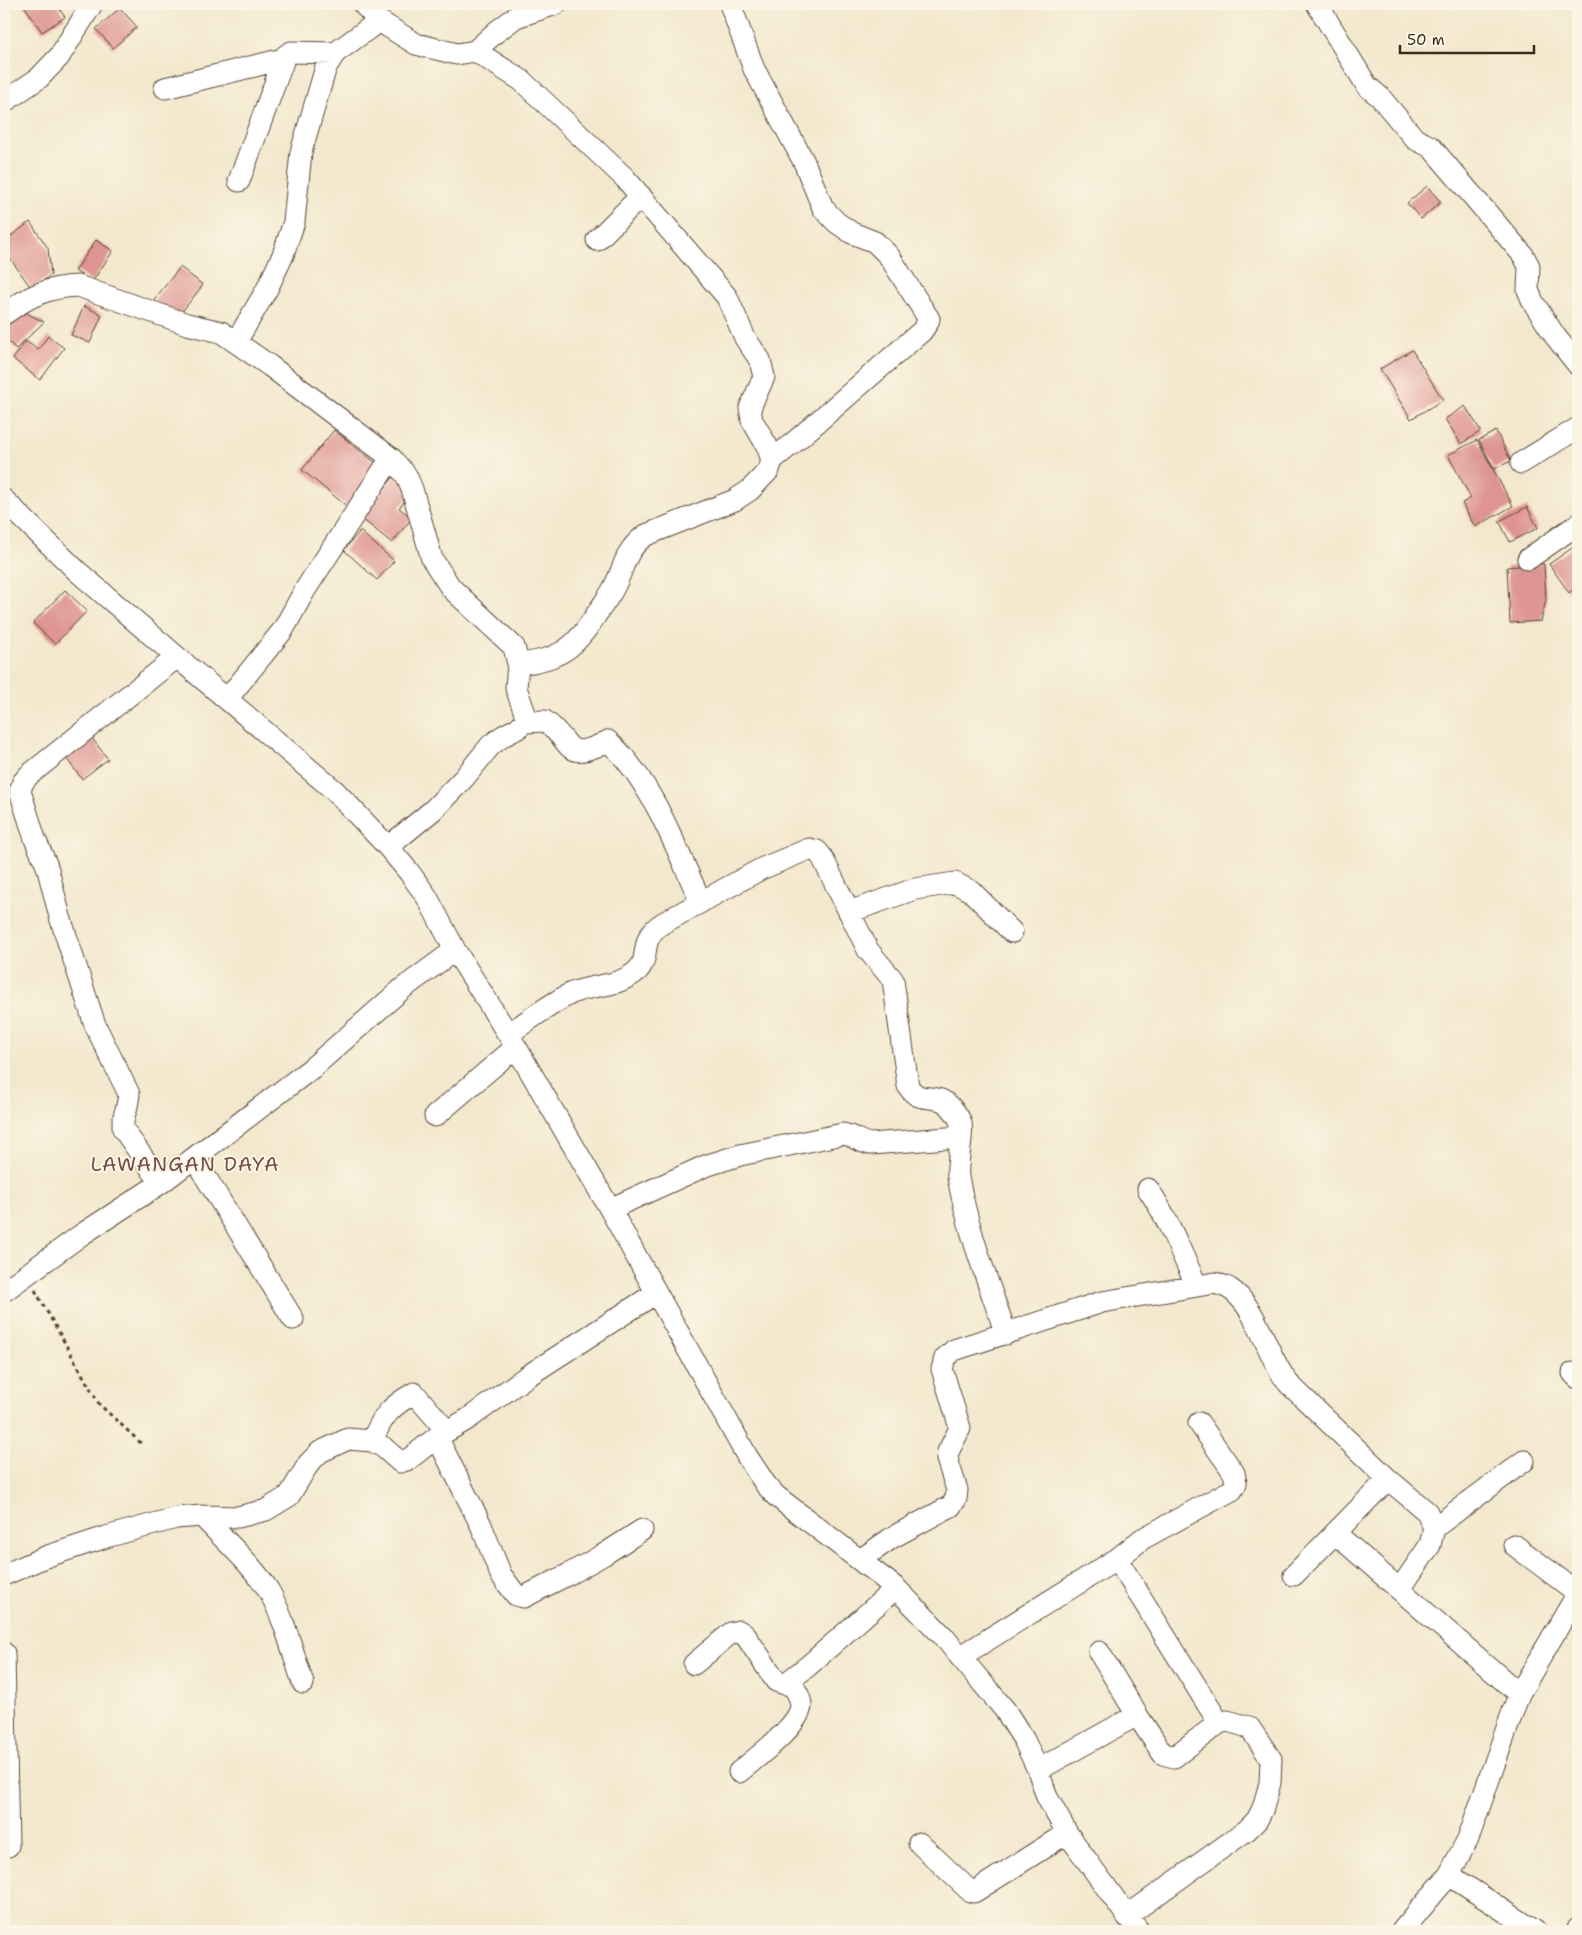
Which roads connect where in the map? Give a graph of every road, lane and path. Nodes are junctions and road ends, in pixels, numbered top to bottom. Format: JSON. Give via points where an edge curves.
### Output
{"nodes":[{"id":1,"x":92,"y":4,"type":"edge"},
{"id":2,"x":363,"y":4,"type":"edge"},
{"id":3,"x":556,"y":4,"type":"edge"},
{"id":4,"x":730,"y":4,"type":"edge"},
{"id":5,"x":1317,"y":4,"type":"edge"},
{"id":6,"x":512,"y":10,"type":"edge"},
{"id":7,"x":379,"y":21,"type":"junction"},
{"id":8,"x":475,"y":51,"type":"junction"},
{"id":9,"x":335,"y":53,"type":"junction"},
{"id":10,"x":283,"y":59,"type":"junction"},
{"id":11,"x":165,"y":88,"type":"dead end"},
{"id":12,"x":4,"y":102,"type":"edge"},
{"id":13,"x":239,"y":180,"type":"dead end"},
{"id":14,"x":641,"y":196,"type":"junction"},
{"id":15,"x":597,"y":240,"type":"dead end"},
{"id":16,"x":5,"y":310,"type":"edge"},
{"id":17,"x":236,"y":342,"type":"junction"},
{"id":18,"x":1578,"y":365,"type":"edge"},
{"id":19,"x":1578,"y":428,"type":"edge"},
{"id":20,"x":391,"y":458,"type":"junction"},
{"id":21,"x":772,"y":460,"type":"junction"},
{"id":22,"x":1522,"y":463,"type":"dead end"},
{"id":23,"x":4,"y":500,"type":"edge"},
{"id":24,"x":1578,"y":524,"type":"edge"},
{"id":25,"x":1528,"y":559,"type":"dead end"},
{"id":26,"x":176,"y":657,"type":"junction"},
{"id":27,"x":518,"y":664,"type":"junction"},
{"id":28,"x":227,"y":699,"type":"junction"},
{"id":29,"x":524,"y":722,"type":"junction"},
{"id":30,"x":388,"y":847,"type":"junction"},
{"id":31,"x":701,"y":902,"type":"junction"},
{"id":32,"x":849,"y":912,"type":"junction"},
{"id":33,"x":1012,"y":932,"type":"dead end"},
{"id":34,"x":455,"y":950,"type":"junction"},
{"id":35,"x":512,"y":1040,"type":"junction"},
{"id":36,"x":435,"y":1116,"type":"dead end"},
{"id":37,"x":960,"y":1137,"type":"junction"},
{"id":38,"x":194,"y":1158,"type":"junction"},
{"id":39,"x":161,"y":1183,"type":"junction"},
{"id":40,"x":1148,"y":1189,"type":"dead end"},
{"id":41,"x":610,"y":1209,"type":"junction"},
{"id":42,"x":26,"y":1274,"type":"junction"},
{"id":43,"x":1197,"y":1286,"type":"junction"},
{"id":44,"x":4,"y":1291,"type":"edge"},
{"id":45,"x":656,"y":1293,"type":"junction"},
{"id":46,"x":293,"y":1319,"type":"dead end"},
{"id":47,"x":1006,"y":1334,"type":"junction"},
{"id":48,"x":1199,"y":1422,"type":"dead end"},
{"id":49,"x":442,"y":1434,"type":"junction"},
{"id":50,"x":372,"y":1441,"type":"junction"},
{"id":51,"x":142,"y":1444,"type":"dead end"},
{"id":52,"x":1524,"y":1461,"type":"dead end"},
{"id":53,"x":1388,"y":1479,"type":"junction"},
{"id":54,"x":202,"y":1516,"type":"junction"},
{"id":55,"x":1434,"y":1528,"type":"junction"},
{"id":56,"x":642,"y":1530,"type":"dead end"},
{"id":57,"x":1335,"y":1533,"type":"junction"},
{"id":58,"x":1514,"y":1545,"type":"dead end"},
{"id":59,"x":1117,"y":1559,"type":"junction"},
{"id":60,"x":860,"y":1560,"type":"junction"},
{"id":61,"x":4,"y":1575,"type":"edge"},
{"id":62,"x":1294,"y":1575,"type":"dead end"},
{"id":63,"x":896,"y":1588,"type":"junction"},
{"id":64,"x":1400,"y":1589,"type":"junction"},
{"id":65,"x":1576,"y":1603,"type":"edge"},
{"id":66,"x":1099,"y":1652,"type":"dead end"},
{"id":67,"x":4,"y":1653,"type":"edge"},
{"id":68,"x":960,"y":1657,"type":"junction"},
{"id":69,"x":694,"y":1664,"type":"dead end"},
{"id":70,"x":790,"y":1681,"type":"junction"},
{"id":71,"x":303,"y":1683,"type":"dead end"},
{"id":72,"x":1519,"y":1694,"type":"junction"},
{"id":73,"x":1137,"y":1715,"type":"junction"},
{"id":74,"x":1219,"y":1723,"type":"junction"},
{"id":75,"x":1038,"y":1770,"type":"junction"},
{"id":76,"x":739,"y":1772,"type":"dead end"},
{"id":77,"x":1067,"y":1833,"type":"junction"},
{"id":78,"x":918,"y":1843,"type":"dead end"},
{"id":79,"x":8,"y":1846,"type":"dead end"},
{"id":80,"x":1449,"y":1875,"type":"junction"},
{"id":81,"x":1133,"y":1924,"type":"edge"},
{"id":82,"x":1402,"y":1931,"type":"edge"},
{"id":83,"x":1535,"y":1931,"type":"edge"}],
"edges":[{"from":1,"to":12,"type":"street","via":[[59,57],[39,78]]},
{"from":2,"to":7,"type":"street"},
{"from":3,"to":6,"type":"street"},
{"from":4,"to":21,"type":"street","via":[[754,69],[804,162],[823,208],[836,222],[875,242],[889,256],[929,319],[922,331]]},
{"from":5,"to":18,"type":"street","via":[[1367,86],[1415,139],[1431,147],[1523,255],[1529,266],[1528,290],[1533,302]]},
{"from":6,"to":8,"type":"street","via":[[496,32]]},
{"from":7,"to":8,"type":"street","via":[[416,44],[457,54]]},
{"from":7,"to":9,"type":"street"},
{"from":8,"to":14,"type":"street","via":[[509,70],[538,94]]},
{"from":9,"to":10,"type":"street","via":[[292,52]]},
{"from":9,"to":17,"type":"street","via":[[322,77],[301,152],[294,222],[283,255]]},
{"from":10,"to":11,"type":"street"},
{"from":10,"to":13,"type":"street"},
{"from":14,"to":15,"type":"street"},
{"from":14,"to":21,"type":"street","via":[[727,297],[745,338],[760,360],[764,377],[750,408],[752,420]]},
{"from":16,"to":17,"type":"street","via":[[59,286],[78,286],[187,324],[221,332]]},
{"from":17,"to":20,"type":"street"},
{"from":19,"to":22,"type":"street"},
{"from":20,"to":27,"type":"street","via":[[406,475],[412,489],[432,559],[451,588],[514,647]]},
{"from":20,"to":28,"type":"street","via":[[305,590],[283,630]]},
{"from":21,"to":27,"type":"street","via":[[769,470],[735,500],[646,535],[635,543],[616,584],[582,637],[567,650],[548,659]]},
{"from":23,"to":26,"type":"street"},
{"from":24,"to":25,"type":"street"},
{"from":26,"to":28,"type":"street"},
{"from":26,"to":39,"type":"street","via":[[29,775],[20,791],[47,866],[60,917],[96,1025],[128,1094],[123,1129]]},
{"from":27,"to":29,"type":"street","via":[[516,688],[526,716]]},
{"from":28,"to":30,"type":"street","via":[[336,791]]},
{"from":29,"to":30,"type":"street","via":[[491,745],[433,810]]},
{"from":29,"to":31,"type":"street","via":[[546,721],[574,750],[582,751],[608,741],[614,746],[650,794]]},
{"from":30,"to":34,"type":"street","via":[[427,897]]},
{"from":31,"to":32,"type":"street","via":[[761,869],[809,849],[822,857]]},
{"from":31,"to":35,"type":"street","via":[[653,929],[638,970],[612,984],[573,993]]},
{"from":32,"to":33,"type":"street","via":[[915,889],[955,883],[971,891]]},
{"from":32,"to":37,"type":"street","via":[[868,950],[893,980],[908,1086],[912,1093],[947,1104],[961,1123]]},
{"from":34,"to":35,"type":"street"},
{"from":34,"to":38,"type":"street","via":[[402,989],[312,1068]]},
{"from":35,"to":36,"type":"street"},
{"from":35,"to":41,"type":"street"},
{"from":37,"to":41,"type":"street","via":[[871,1144],[860,1143],[843,1134],[740,1155],[705,1166]]},
{"from":37,"to":47,"type":"street","via":[[958,1174],[969,1228]]},
{"from":38,"to":39,"type":"street"},
{"from":38,"to":46,"type":"street"},
{"from":39,"to":42,"type":"street"},
{"from":40,"to":43,"type":"street","via":[[1162,1208]]},
{"from":41,"to":45,"type":"street"},
{"from":42,"to":44,"type":"street"},
{"from":42,"to":51,"type":"path","via":[[98,1404]]},
{"from":43,"to":47,"type":"street","via":[[1102,1302]]},
{"from":43,"to":53,"type":"street","via":[[1215,1283],[1230,1289],[1244,1302],[1285,1379]]},
{"from":45,"to":49,"type":"street"},
{"from":45,"to":60,"type":"street","via":[[766,1485]]},
{"from":47,"to":60,"type":"street","via":[[954,1350],[945,1358],[942,1369],[960,1428],[947,1459],[958,1490],[956,1499],[942,1512],[922,1520]]},
{"from":48,"to":59,"type":"street","via":[[1234,1473],[1236,1483],[1232,1490],[1142,1539]]},
{"from":49,"to":50,"type":"street","via":[[400,1462]]},
{"from":49,"to":50,"type":"street","via":[[414,1393],[396,1404],[380,1421]]},
{"from":49,"to":56,"type":"street","via":[[501,1575],[516,1595],[524,1597],[569,1574]]},
{"from":50,"to":54,"type":"street","via":[[348,1439],[320,1452],[309,1463],[289,1496],[266,1510],[238,1517]]},
{"from":52,"to":55,"type":"street"},
{"from":53,"to":55,"type":"street","via":[[1427,1512]]},
{"from":53,"to":57,"type":"street"},
{"from":54,"to":61,"type":"street","via":[[176,1518],[106,1537],[45,1557]]},
{"from":54,"to":71,"type":"street","via":[[270,1593]]},
{"from":55,"to":64,"type":"street","via":[[1430,1545]]},
{"from":57,"to":62,"type":"street"},
{"from":57,"to":64,"type":"street"},
{"from":58,"to":65,"type":"street"},
{"from":59,"to":68,"type":"street"},
{"from":59,"to":74,"type":"street"},
{"from":60,"to":63,"type":"street"},
{"from":63,"to":68,"type":"street"},
{"from":63,"to":70,"type":"street"},
{"from":64,"to":72,"type":"street"},
{"from":65,"to":72,"type":"street"},
{"from":66,"to":73,"type":"street"},
{"from":67,"to":79,"type":"street"},
{"from":68,"to":75,"type":"street","via":[[1005,1710]]},
{"from":69,"to":70,"type":"street","via":[[731,1633],[739,1631],[776,1680],[785,1684]]},
{"from":70,"to":76,"type":"street","via":[[800,1698],[797,1716],[776,1741]]},
{"from":72,"to":80,"type":"street","via":[[1468,1839]]},
{"from":73,"to":74,"type":"street","via":[[1163,1754],[1174,1757]]},
{"from":73,"to":75,"type":"street"},
{"from":74,"to":81,"type":"street","via":[[1228,1721],[1249,1727],[1271,1759],[1270,1783],[1263,1808],[1248,1830]]},
{"from":75,"to":77,"type":"street","via":[[1047,1797]]},
{"from":77,"to":78,"type":"street","via":[[974,1892]]},
{"from":77,"to":81,"type":"street"},
{"from":80,"to":82,"type":"street"},
{"from":80,"to":83,"type":"street"}]}
